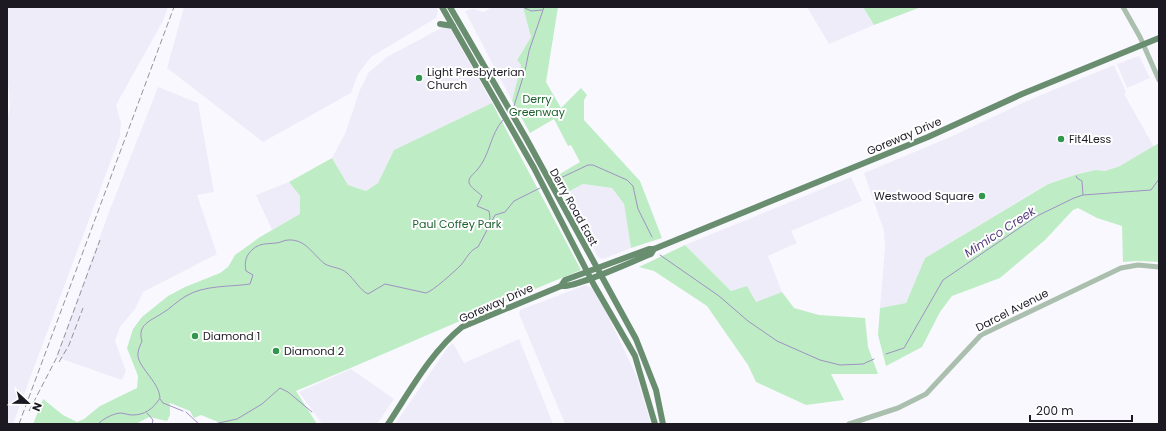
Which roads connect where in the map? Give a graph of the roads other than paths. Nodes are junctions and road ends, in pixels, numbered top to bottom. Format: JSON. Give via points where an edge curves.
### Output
{"nodes":[{"id":1,"x":442,"y":7,"type":"edge"},
{"id":2,"x":450,"y":7,"type":"edge"},
{"id":3,"x":1123,"y":7,"type":"edge"},
{"id":4,"x":440,"y":24,"type":"dead end"},
{"id":5,"x":453,"y":26,"type":"junction"},
{"id":6,"x":1159,"y":38,"type":"edge"},
{"id":7,"x":1144,"y":44,"type":"junction"},
{"id":8,"x":1159,"y":80,"type":"edge"},
{"id":9,"x":518,"y":124,"type":"junction"},
{"id":10,"x":511,"y":128,"type":"junction"},
{"id":11,"x":537,"y":166,"type":"junction"},
{"id":12,"x":551,"y":191,"type":"junction"},
{"id":13,"x":568,"y":216,"type":"junction"},
{"id":14,"x":562,"y":219,"type":"junction"},
{"id":15,"x":654,"y":249,"type":"junction"},
{"id":16,"x":1159,"y":267,"type":"edge"},
{"id":17,"x":597,"y":268,"type":"junction"},
{"id":18,"x":588,"y":271,"type":"junction"},
{"id":19,"x":600,"y":275,"type":"junction"},
{"id":20,"x":591,"y":278,"type":"junction"},
{"id":21,"x":561,"y":286,"type":"junction"},
{"id":22,"x":388,"y":424,"type":"edge"},
{"id":23,"x":655,"y":424,"type":"edge"},
{"id":24,"x":663,"y":424,"type":"edge"},
{"id":25,"x":849,"y":424,"type":"edge"}],
"edges":[{"from":1,"to":5,"type":"main road","name":"Derry Road East"},
{"from":2,"to":9,"type":"main road","name":"Derry Road East"},
{"from":3,"to":7,"type":"street"},
{"from":4,"to":5,"type":"main road"},
{"from":5,"to":10,"type":"main road","name":"Derry Road East"},
{"from":6,"to":7,"type":"main road","name":"Goreway Drive"},
{"from":7,"to":8,"type":"street"},
{"from":7,"to":15,"type":"main road","name":"Goreway Drive","via":[[928,137]]},
{"from":9,"to":10,"type":"main road","via":[[512,123]]},
{"from":9,"to":11,"type":"main road","name":"Derry Road East"},
{"from":10,"to":11,"type":"main road","name":"Derry Road East"},
{"from":11,"to":12,"type":"main road","name":"Derry Road East"},
{"from":12,"to":13,"type":"main road","name":"Derry Road East"},
{"from":12,"to":14,"type":"main road","name":"Derry Road East"},
{"from":13,"to":14,"type":"main road"},
{"from":13,"to":17,"type":"main road","name":"Derry Road East"},
{"from":14,"to":18,"type":"main road","name":"Derry Road East"},
{"from":15,"to":17,"type":"main road","name":"Goreway Drive"},
{"from":15,"to":19,"type":"main road","name":"Goreway Drive","via":[[651,254]]},
{"from":16,"to":25,"type":"street","name":"Darcel Avenue","via":[[1138,265],[1121,268],[998,327],[974,342],[926,394],[898,408]]},
{"from":17,"to":18,"type":"main road","name":"Goreway Drive"},
{"from":17,"to":19,"type":"main road","name":"Derry Road East"},
{"from":18,"to":20,"type":"main road","name":"Derry Road East"},
{"from":18,"to":21,"type":"main road","name":"Goreway Drive","via":[[565,280]]},
{"from":19,"to":20,"type":"main road","name":"Goreway Drive"},
{"from":19,"to":24,"type":"main road","name":"Derry Road East","via":[[636,339],[656,390]]},
{"from":20,"to":21,"type":"main road","name":"Goreway Drive","via":[[568,287]]},
{"from":20,"to":23,"type":"main road","name":"Derry Road East","via":[[635,356]]},
{"from":21,"to":22,"type":"main road","name":"Goreway Drive","via":[[462,327],[450,336]]}]}
